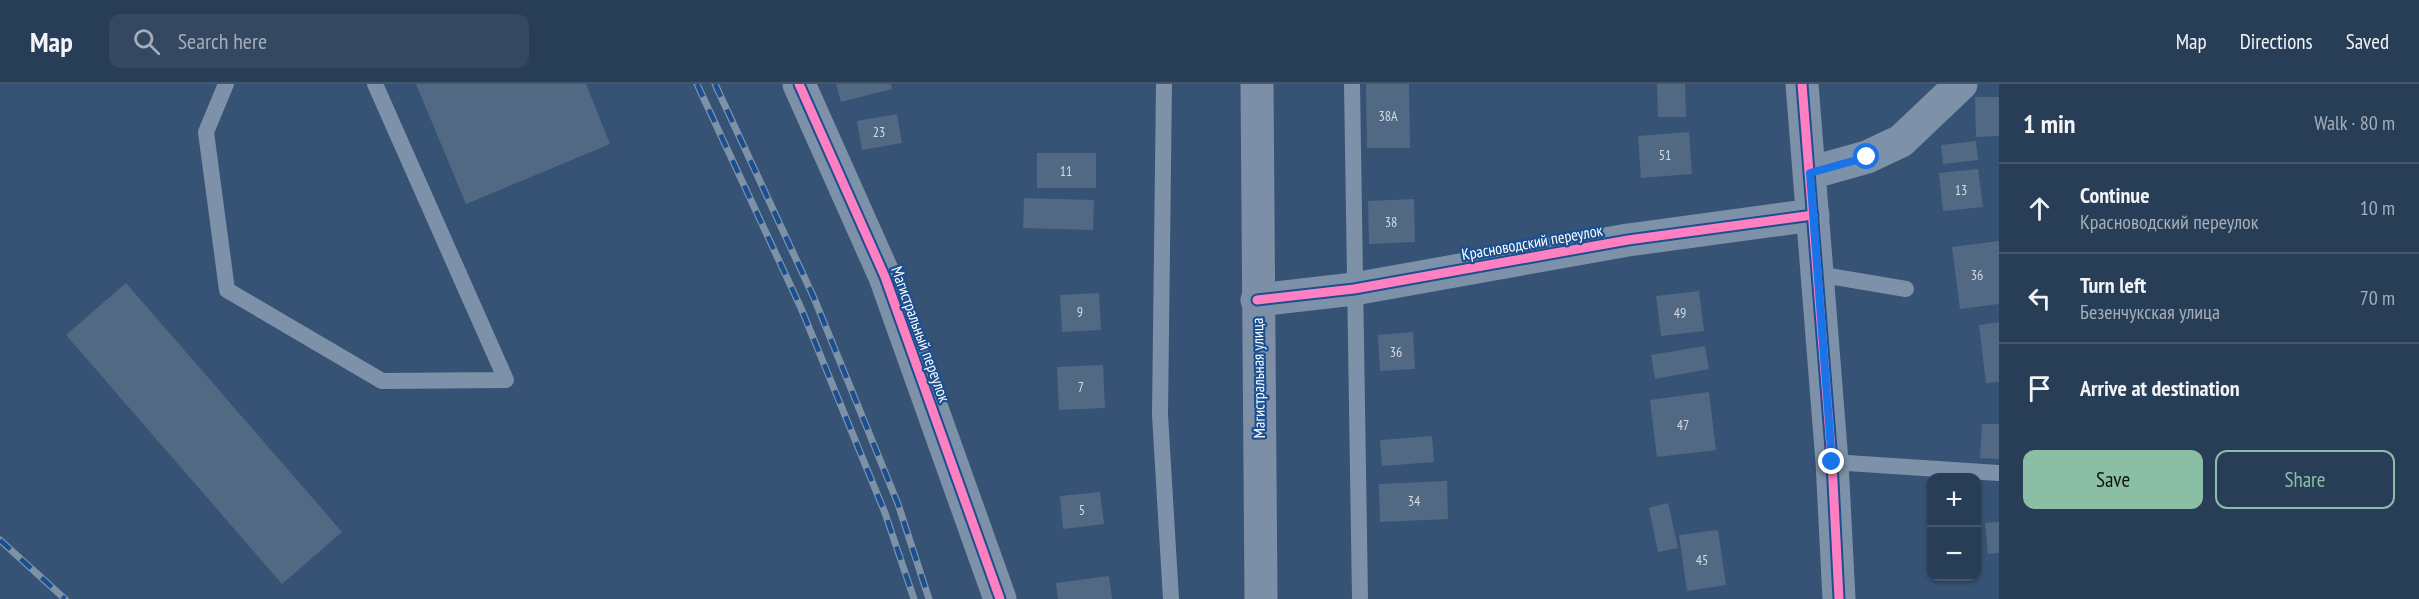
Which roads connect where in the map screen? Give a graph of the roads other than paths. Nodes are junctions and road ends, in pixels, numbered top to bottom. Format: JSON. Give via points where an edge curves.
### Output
{"nodes":[{"id":1,"x":226,"y":84,"type":"edge"},
{"id":2,"x":375,"y":84,"type":"edge"},
{"id":3,"x":799,"y":84,"type":"edge"},
{"id":4,"x":1164,"y":84,"type":"edge"},
{"id":5,"x":1257,"y":84,"type":"edge"},
{"id":6,"x":1352,"y":84,"type":"edge"},
{"id":7,"x":1802,"y":84,"type":"edge"},
{"id":8,"x":1961,"y":84,"type":"edge"},
{"id":9,"x":1810,"y":173,"type":"junction"},
{"id":10,"x":1813,"y":215,"type":"junction"},
{"id":11,"x":1817,"y":274,"type":"junction"},
{"id":12,"x":1354,"y":289,"type":"junction"},
{"id":13,"x":1906,"y":289,"type":"dead end"},
{"id":14,"x":1257,"y":300,"type":"junction"},
{"id":15,"x":1832,"y":462,"type":"junction"},
{"id":16,"x":1999,"y":473,"type":"edge"},
{"id":17,"x":1000,"y":599,"type":"edge"},
{"id":18,"x":1171,"y":599,"type":"edge"},
{"id":19,"x":1261,"y":599,"type":"edge"},
{"id":20,"x":1360,"y":599,"type":"edge"},
{"id":21,"x":1839,"y":599,"type":"edge"}],
"edges":[{"from":1,"to":2,"type":"lane","via":[[206,132],[227,290],[382,381],[506,380]]},
{"from":3,"to":17,"type":"street","name":"Магистральный переулок","via":[[885,277]]},
{"from":4,"to":18,"type":"lane","via":[[1160,415]]},
{"from":5,"to":14,"type":"main road","name":"Магистральная улица"},
{"from":6,"to":12,"type":"lane"},
{"from":7,"to":9,"type":"street"},
{"from":8,"to":9,"type":"street","via":[[1901,141],[1867,157]]},
{"from":9,"to":10,"type":"street"},
{"from":10,"to":11,"type":"street"},
{"from":10,"to":12,"type":"street","name":"Красноводский переулок","via":[[1628,240]]},
{"from":11,"to":13,"type":"lane"},
{"from":11,"to":15,"type":"street"},
{"from":12,"to":14,"type":"street","name":"Красноводский переулок"},
{"from":12,"to":20,"type":"lane"},
{"from":14,"to":19,"type":"main road","name":"Магистральная улица"},
{"from":15,"to":16,"type":"lane"},
{"from":15,"to":21,"type":"street"}]}
